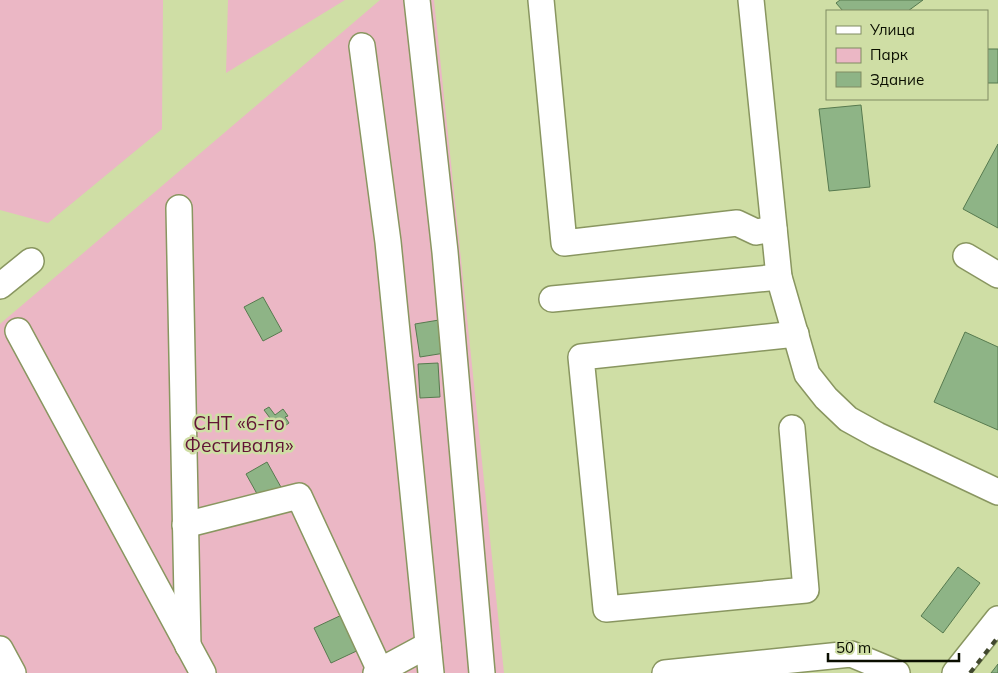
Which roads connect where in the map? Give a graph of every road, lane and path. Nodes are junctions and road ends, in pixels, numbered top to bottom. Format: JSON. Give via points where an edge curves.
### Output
{"nodes":[{"id":1,"x":417,"y":0,"type":"edge"},
{"id":2,"x":541,"y":0,"type":"edge"},
{"id":3,"x":751,"y":0,"type":"edge"},
{"id":4,"x":362,"y":46,"type":"dead end"},
{"id":5,"x":179,"y":208,"type":"dead end"},
{"id":6,"x":774,"y":229,"type":"junction"},
{"id":7,"x":966,"y":256,"type":"dead end"},
{"id":8,"x":31,"y":261,"type":"dead end"},
{"id":9,"x":998,"y":275,"type":"edge"},
{"id":10,"x":779,"y":277,"type":"junction"},
{"id":11,"x":0,"y":286,"type":"edge"},
{"id":12,"x":552,"y":299,"type":"dead end"},
{"id":13,"x":18,"y":331,"type":"dead end"},
{"id":14,"x":796,"y":334,"type":"junction"},
{"id":15,"x":792,"y":428,"type":"dead end"},
{"id":16,"x":998,"y":492,"type":"edge"},
{"id":17,"x":185,"y":525,"type":"junction"},
{"id":18,"x":998,"y":619,"type":"edge"},
{"id":19,"x":428,"y":645,"type":"junction"},
{"id":20,"x":188,"y":646,"type":"junction"},
{"id":21,"x":0,"y":649,"type":"edge"},
{"id":22,"x":379,"y":672,"type":"edge"},
{"id":23,"x":13,"y":673,"type":"edge"},
{"id":24,"x":202,"y":673,"type":"edge"},
{"id":25,"x":431,"y":673,"type":"edge"},
{"id":26,"x":482,"y":673,"type":"edge"},
{"id":27,"x":665,"y":673,"type":"edge"},
{"id":28,"x":897,"y":673,"type":"edge"},
{"id":29,"x":955,"y":673,"type":"edge"}],
"edges":[{"from":1,"to":26,"type":"street","via":[[445,252]]},
{"from":2,"to":6,"type":"street","via":[[564,242],[737,223],[756,232]]},
{"from":3,"to":6,"type":"street"},
{"from":4,"to":19,"type":"street","via":[[388,242]]},
{"from":5,"to":17,"type":"street"},
{"from":6,"to":10,"type":"street"},
{"from":7,"to":9,"type":"street"},
{"from":8,"to":11,"type":"street"},
{"from":10,"to":12,"type":"street"},
{"from":10,"to":14,"type":"street"},
{"from":13,"to":20,"type":"street"},
{"from":14,"to":15,"type":"street","via":[[581,357],[606,609],[806,590]]},
{"from":14,"to":16,"type":"street","via":[[807,374],[848,419]]},
{"from":17,"to":20,"type":"street"},
{"from":17,"to":22,"type":"street","via":[[299,496]]},
{"from":18,"to":29,"type":"street"},
{"from":19,"to":22,"type":"street"},
{"from":19,"to":25,"type":"street"},
{"from":20,"to":24,"type":"street"},
{"from":21,"to":23,"type":"street"},
{"from":27,"to":28,"type":"street","via":[[851,654]]}]}
